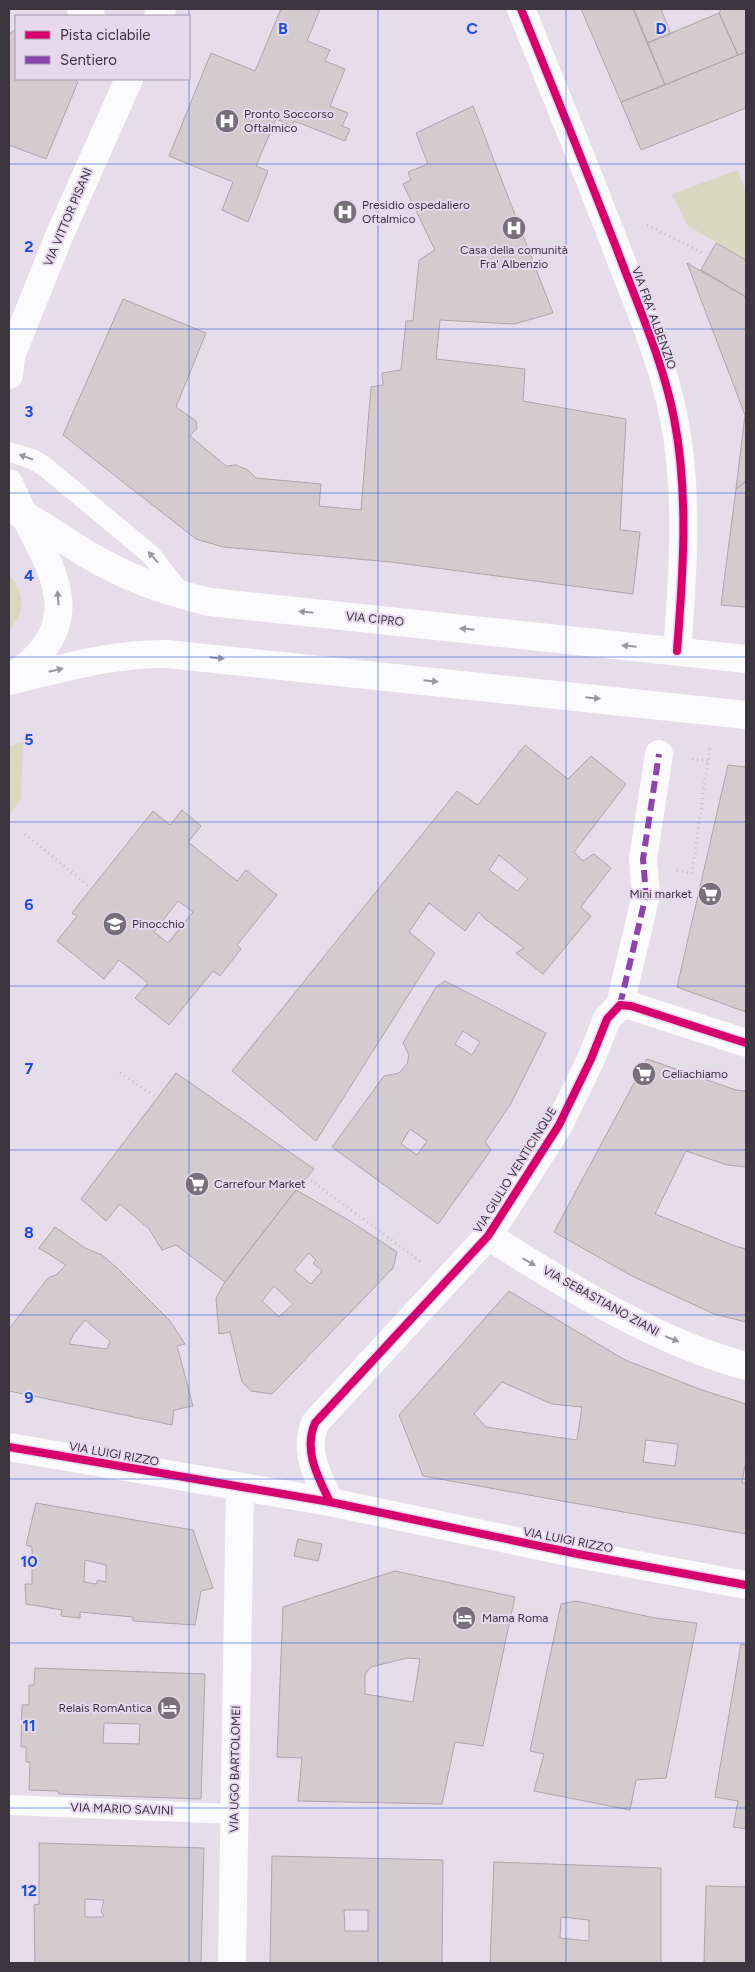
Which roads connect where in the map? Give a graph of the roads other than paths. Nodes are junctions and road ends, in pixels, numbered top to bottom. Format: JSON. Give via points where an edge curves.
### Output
{"nodes":[{"id":1,"x":521,"y":9,"type":"edge"},
{"id":2,"x":129,"y":80,"type":"edge"},
{"id":3,"x":9,"y":363,"type":"edge"},
{"id":4,"x":9,"y":452,"type":"edge"},
{"id":5,"x":9,"y":483,"type":"edge"},
{"id":6,"x":16,"y":512,"type":"edge"},
{"id":7,"x":183,"y":596,"type":"junction"},
{"id":8,"x":677,"y":652,"type":"junction"},
{"id":9,"x":746,"y":658,"type":"edge"},
{"id":10,"x":9,"y":680,"type":"edge"},
{"id":11,"x":746,"y":715,"type":"edge"},
{"id":12,"x":659,"y":754,"type":"dead end"},
{"id":13,"x":620,"y":1005,"type":"junction"},
{"id":14,"x":746,"y":1043,"type":"edge"},
{"id":15,"x":488,"y":1236,"type":"junction"},
{"id":16,"x":746,"y":1366,"type":"edge"},
{"id":17,"x":9,"y":1447,"type":"edge"},
{"id":18,"x":228,"y":1485,"type":"junction"},
{"id":19,"x":330,"y":1502,"type":"junction"},
{"id":20,"x":746,"y":1585,"type":"edge"},
{"id":21,"x":9,"y":1805,"type":"edge"},
{"id":22,"x":234,"y":1814,"type":"junction"},
{"id":23,"x":232,"y":1963,"type":"edge"}],
"edges":[{"from":1,"to":8,"type":"street","name":"VIA FRA' ALBENZIO","via":[[646,324],[669,396],[679,449],[682,496]]},
{"from":2,"to":3,"type":"street","name":"VIA VITTOR PISANI","via":[[60,234]]},
{"from":7,"to":4,"type":"lane","one_way":true,"via":[[151,555],[44,466]]},
{"from":5,"to":6,"type":"street"},
{"from":6,"to":7,"type":"street","name":"VIA CIPRO","via":[[113,569]]},
{"from":10,"to":6,"type":"street","one_way":true,"via":[[45,648],[58,615],[58,594],[53,574]]},
{"from":8,"to":7,"type":"street","name":"VIA CIPRO","one_way":true,"via":[[220,603]]},
{"from":8,"to":9,"type":"street","name":"VIA CIPRO"},
{"from":10,"to":11,"type":"street","one_way":true,"via":[[119,656],[167,654]]},
{"from":12,"to":13,"type":"street","name":"VIA GIULIO VENTICINQUE","via":[[643,859],[646,895]]},
{"from":13,"to":14,"type":"street"},
{"from":13,"to":15,"type":"street","name":"VIA GIULIO VENTICINQUE","via":[[607,1019],[559,1125]]},
{"from":15,"to":16,"type":"street","name":"VIA SEBASTIANO ZIANI","one_way":true,"via":[[633,1321],[668,1338]]},
{"from":15,"to":19,"type":"street","name":"VIA GIULIO VENTICINQUE","via":[[320,1416],[309,1445],[314,1467]]},
{"from":17,"to":18,"type":"street","name":"VIA LUIGI RIZZO"},
{"from":18,"to":19,"type":"street","name":"VIA LUIGI RIZZO"},
{"from":18,"to":22,"type":"street","name":"VIA UGO BARTOLOMEI","via":[[238,1576]]},
{"from":19,"to":20,"type":"street","name":"VIA LUIGI RIZZO"},
{"from":21,"to":22,"type":"lane","name":"VIA MARIO SAVINI"},
{"from":22,"to":23,"type":"street","name":"VIA UGO BARTOLOMEI"}]}
